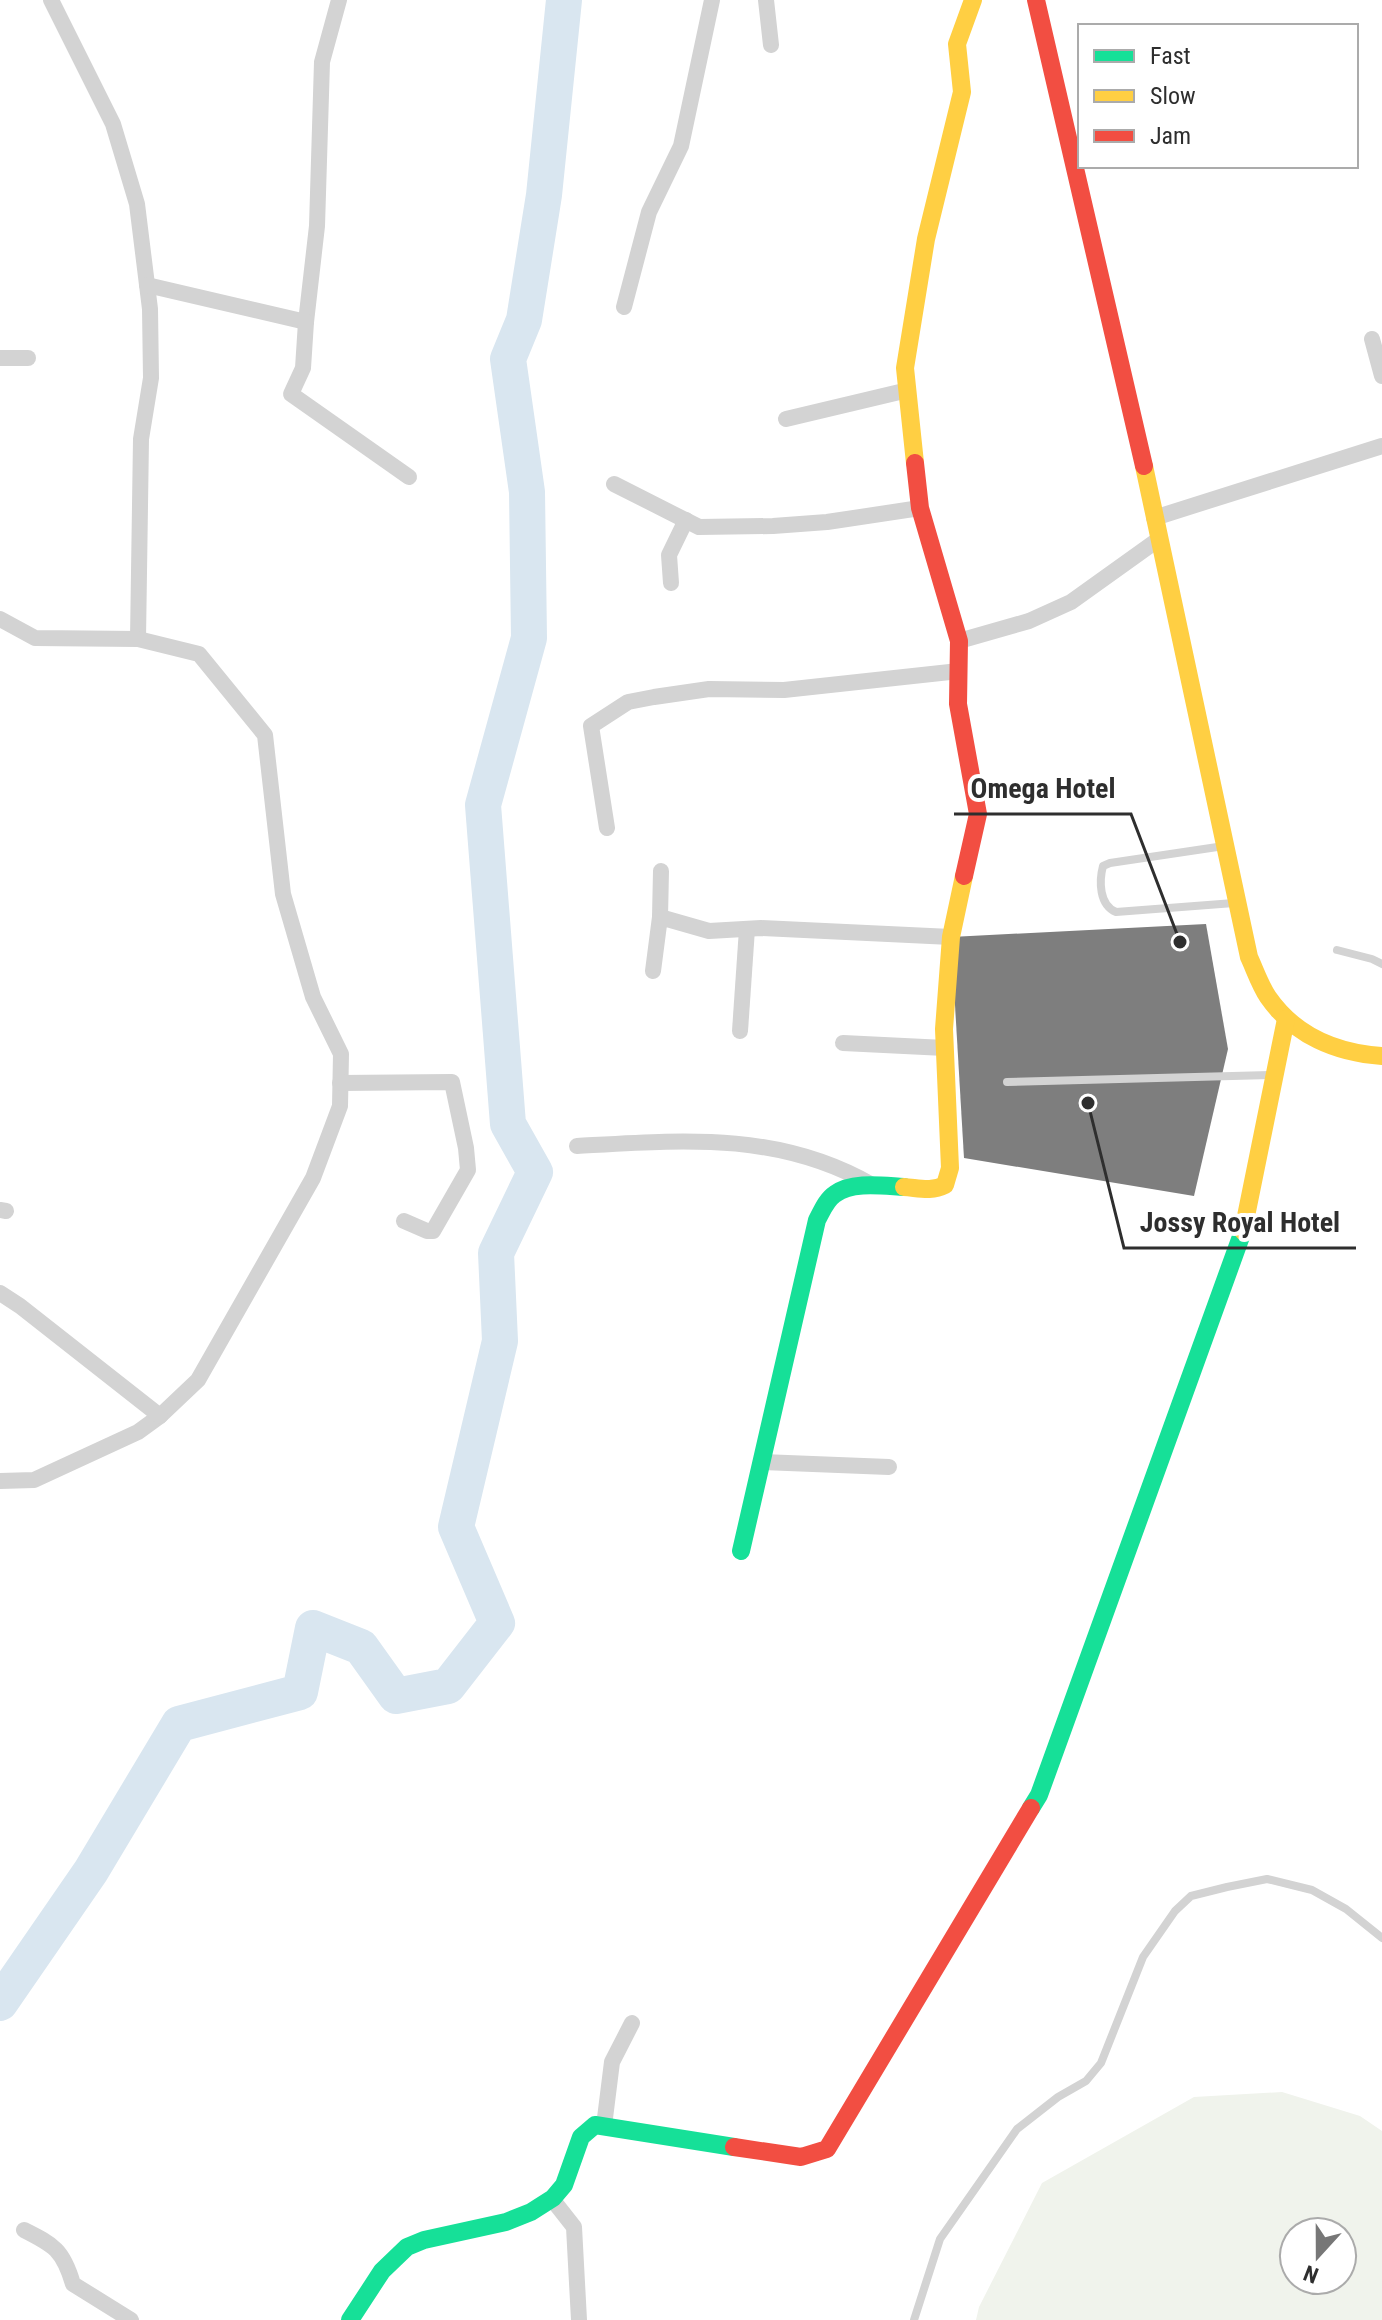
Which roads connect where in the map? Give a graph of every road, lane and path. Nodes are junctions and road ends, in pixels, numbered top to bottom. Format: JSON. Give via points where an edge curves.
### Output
{"nodes":[{"id":1,"x":51,"y":0,"type":"edge"},
{"id":2,"x":339,"y":0,"type":"edge"},
{"id":3,"x":712,"y":0,"type":"edge"},
{"id":4,"x":766,"y":0,"type":"edge"},
{"id":5,"x":973,"y":0,"type":"edge"},
{"id":6,"x":1036,"y":0,"type":"edge"},
{"id":7,"x":771,"y":45,"type":"dead end"},
{"id":8,"x":147,"y":285,"type":"junction"},
{"id":9,"x":624,"y":307,"type":"dead end"},
{"id":10,"x":306,"y":322,"type":"junction"},
{"id":11,"x":1372,"y":339,"type":"dead end"},
{"id":12,"x":0,"y":358,"type":"edge"},
{"id":13,"x":28,"y":358,"type":"dead end"},
{"id":14,"x":1382,"y":376,"type":"edge"},
{"id":15,"x":908,"y":390,"type":"junction"},
{"id":16,"x":786,"y":419,"type":"dead end"},
{"id":17,"x":1382,"y":446,"type":"edge"},
{"id":18,"x":409,"y":477,"type":"dead end"},
{"id":19,"x":614,"y":484,"type":"dead end"},
{"id":20,"x":920,"y":508,"type":"junction"},
{"id":21,"x":1154,"y":518,"type":"junction"},
{"id":22,"x":686,"y":520,"type":"junction"},
{"id":23,"x":1159,"y":539,"type":"junction"},
{"id":24,"x":671,"y":583,"type":"dead end"},
{"id":25,"x":0,"y":619,"type":"edge"},
{"id":26,"x":138,"y":639,"type":"junction"},
{"id":27,"x":959,"y":641,"type":"junction"},
{"id":28,"x":959,"y":671,"type":"junction"},
{"id":29,"x":607,"y":828,"type":"dead end"},
{"id":30,"x":1224,"y":846,"type":"junction"},
{"id":31,"x":661,"y":871,"type":"dead end"},
{"id":32,"x":1236,"y":903,"type":"junction"},
{"id":33,"x":660,"y":917,"type":"junction"},
{"id":34,"x":747,"y":929,"type":"junction"},
{"id":35,"x":951,"y":937,"type":"junction"},
{"id":36,"x":1337,"y":950,"type":"dead end"},
{"id":37,"x":1382,"y":964,"type":"edge"},
{"id":38,"x":653,"y":971,"type":"dead end"},
{"id":39,"x":1286,"y":1019,"type":"junction"},
{"id":40,"x":740,"y":1031,"type":"dead end"},
{"id":41,"x":843,"y":1043,"type":"dead end"},
{"id":42,"x":945,"y":1048,"type":"junction"},
{"id":43,"x":1382,"y":1056,"type":"edge"},
{"id":44,"x":1275,"y":1075,"type":"junction"},
{"id":45,"x":1007,"y":1082,"type":"dead end"},
{"id":46,"x":340,"y":1083,"type":"junction"},
{"id":47,"x":577,"y":1146,"type":"dead end"},
{"id":48,"x":877,"y":1188,"type":"junction"},
{"id":49,"x":404,"y":1221,"type":"dead end"},
{"id":50,"x":0,"y":1293,"type":"edge"},
{"id":51,"x":160,"y":1416,"type":"junction"},
{"id":52,"x":762,"y":1462,"type":"junction"},
{"id":53,"x":889,"y":1467,"type":"dead end"},
{"id":54,"x":0,"y":1481,"type":"edge"},
{"id":55,"x":741,"y":1551,"type":"dead end"},
{"id":56,"x":1382,"y":1938,"type":"edge"},
{"id":57,"x":632,"y":2023,"type":"dead end"},
{"id":58,"x":604,"y":2126,"type":"junction"},
{"id":59,"x":552,"y":2199,"type":"junction"},
{"id":60,"x":24,"y":2230,"type":"dead end"},
{"id":61,"x":131,"y":2320,"type":"edge"},
{"id":62,"x":350,"y":2320,"type":"edge"},
{"id":63,"x":579,"y":2320,"type":"edge"},
{"id":64,"x":914,"y":2320,"type":"edge"}],
"edges":[{"from":1,"to":8,"type":"street","via":[[113,124],[137,204]]},
{"from":2,"to":10,"type":"street","via":[[322,62],[317,226]]},
{"from":3,"to":9,"type":"street","via":[[681,146],[649,212]]},
{"from":4,"to":7,"type":"street"},
{"from":5,"to":15,"type":"street","via":[[957,44],[962,92],[926,239],[905,368]]},
{"from":6,"to":21,"type":"street"},
{"from":8,"to":10,"type":"street"},
{"from":8,"to":26,"type":"street","via":[[151,378],[141,439]]},
{"from":10,"to":18,"type":"street","via":[[303,368],[291,394]]},
{"from":11,"to":14,"type":"street"},
{"from":12,"to":13,"type":"street"},
{"from":15,"to":16,"type":"street"},
{"from":15,"to":20,"type":"street"},
{"from":17,"to":21,"type":"street"},
{"from":19,"to":22,"type":"street"},
{"from":20,"to":22,"type":"street","via":[[773,526],[699,527]]},
{"from":20,"to":27,"type":"street"},
{"from":21,"to":23,"type":"street"},
{"from":22,"to":24,"type":"street","via":[[669,555]]},
{"from":23,"to":27,"type":"street","via":[[1071,602],[1029,621]]},
{"from":23,"to":30,"type":"street"},
{"from":25,"to":26,"type":"street","via":[[35,638]]},
{"from":26,"to":46,"type":"street","via":[[199,654],[265,735],[283,894],[313,997],[341,1054]]},
{"from":27,"to":28,"type":"street"},
{"from":28,"to":29,"type":"street","via":[[784,690],[709,689],[628,702],[591,726]]},
{"from":28,"to":35,"type":"street","via":[[958,704],[978,814]]},
{"from":30,"to":32,"type":"street"},
{"from":30,"to":32,"type":"lane","via":[[1103,866],[1104,903],[1116,912]]},
{"from":31,"to":33,"type":"street"},
{"from":32,"to":39,"type":"street","via":[[1249,957],[1267,996]]},
{"from":33,"to":34,"type":"street","via":[[709,931]]},
{"from":33,"to":38,"type":"street"},
{"from":34,"to":35,"type":"street"},
{"from":34,"to":40,"type":"street"},
{"from":35,"to":42,"type":"street"},
{"from":36,"to":37,"type":"lane"},
{"from":39,"to":43,"type":"street","via":[[1324,1045],[1360,1056]]},
{"from":39,"to":44,"type":"street"},
{"from":41,"to":42,"type":"street"},
{"from":42,"to":48,"type":"street","via":[[950,1168],[945,1185],[934,1191]]},
{"from":44,"to":45,"type":"lane"},
{"from":44,"to":58,"type":"street","via":[[1242,1235],[1039,1795],[827,2149],[801,2157]]},
{"from":46,"to":49,"type":"street","via":[[452,1082],[468,1170],[433,1231]]},
{"from":46,"to":51,"type":"street","via":[[340,1106],[313,1178],[198,1380]]},
{"from":47,"to":48,"type":"street","via":[[691,1140],[771,1147],[851,1173]]},
{"from":48,"to":52,"type":"street","via":[[837,1192],[817,1220]]},
{"from":50,"to":51,"type":"street"},
{"from":51,"to":54,"type":"street","via":[[138,1432],[34,1480]]},
{"from":52,"to":53,"type":"street"},
{"from":52,"to":55,"type":"street"},
{"from":56,"to":64,"type":"lane","via":[[1312,1890],[1267,1879],[1191,1896],[1143,1957],[1101,2063],[1086,2081],[1017,2129],[940,2239]]},
{"from":57,"to":58,"type":"street","via":[[612,2062]]},
{"from":58,"to":59,"type":"street","via":[[595,2125],[583,2134],[563,2188]]},
{"from":59,"to":62,"type":"street","via":[[523,2216],[408,2246],[366,2291]]},
{"from":59,"to":63,"type":"street","via":[[574,2227]]},
{"from":60,"to":61,"type":"street","via":[[59,2252],[73,2284]]}]}
